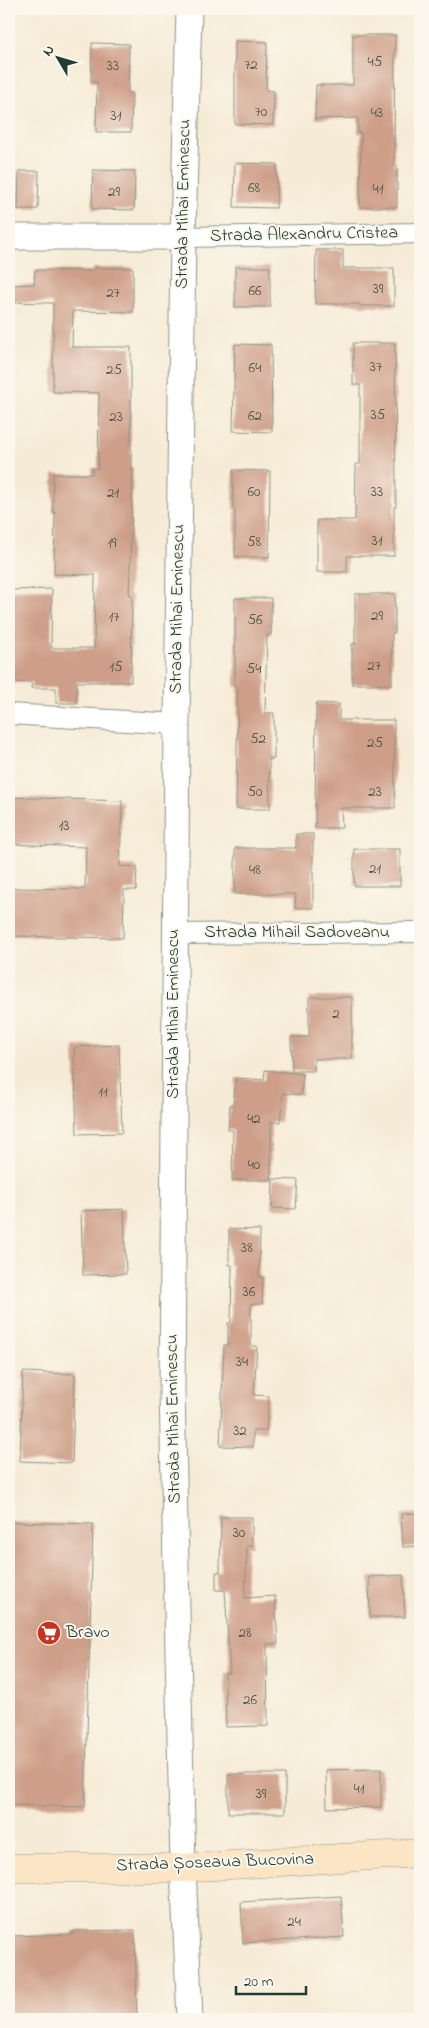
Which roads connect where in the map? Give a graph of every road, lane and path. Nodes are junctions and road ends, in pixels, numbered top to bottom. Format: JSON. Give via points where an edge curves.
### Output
{"nodes":[{"id":1,"x":189,"y":9,"type":"edge"},
{"id":2,"x":420,"y":233,"type":"edge"},
{"id":3,"x":9,"y":237,"type":"edge"},
{"id":4,"x":183,"y":237,"type":"junction"},
{"id":5,"x":9,"y":714,"type":"edge"},
{"id":6,"x":177,"y":724,"type":"junction"},
{"id":7,"x":420,"y":932,"type":"edge"},
{"id":8,"x":175,"y":934,"type":"junction"},
{"id":9,"x":420,"y":1853,"type":"edge"},
{"id":10,"x":9,"y":1868,"type":"edge"},
{"id":11,"x":183,"y":1868,"type":"junction"},
{"id":12,"x":190,"y":2019,"type":"edge"}],
"edges":[{"from":1,"to":4,"type":"street","name":"Strada Mihai Eminescu"},
{"from":2,"to":4,"type":"street","name":"Strada Alexandru Cristea"},
{"from":3,"to":4,"type":"street","name":"Strada Alexandru Cristea"},
{"from":4,"to":6,"type":"street","name":"Strada Mihai Eminescu"},
{"from":5,"to":6,"type":"street"},
{"from":6,"to":8,"type":"street","name":"Strada Mihai Eminescu"},
{"from":7,"to":8,"type":"street","name":"Strada Mihail Sadoveanu"},
{"from":8,"to":11,"type":"street","name":"Strada Mihai Eminescu","via":[[172,1392]]},
{"from":9,"to":11,"type":"main road","name":"Strada Șoseaua Bucovina"},
{"from":10,"to":11,"type":"main road","name":"Strada Șoseaua Bucovina"},
{"from":11,"to":12,"type":"street","name":"Strada Mihai Eminescu"}]}
